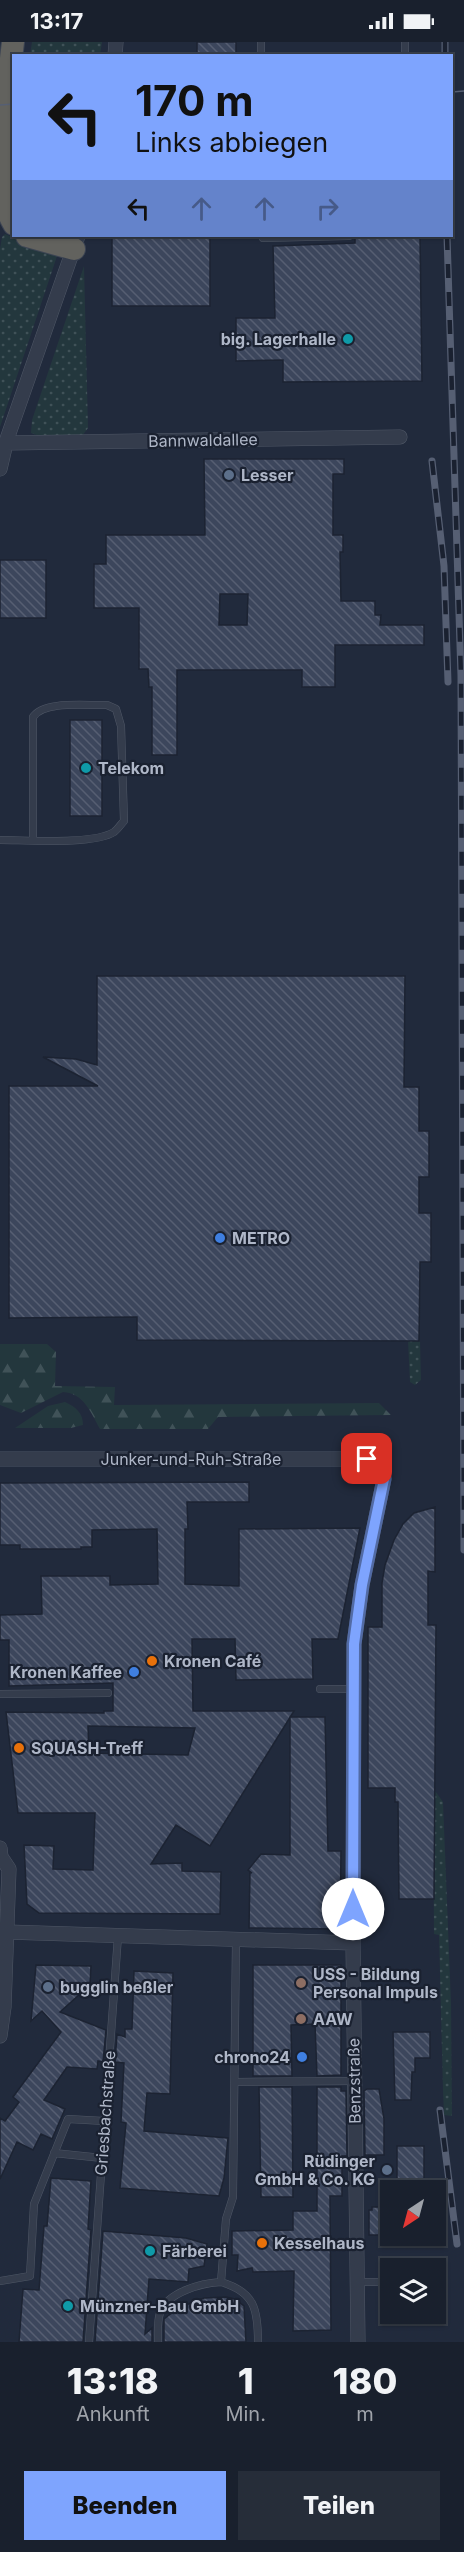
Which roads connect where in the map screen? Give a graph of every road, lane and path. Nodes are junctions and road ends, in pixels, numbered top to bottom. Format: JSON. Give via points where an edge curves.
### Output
{"nodes":[{"id":1,"x":13,"y":42,"type":"edge"},
{"id":2,"x":4,"y":119,"type":"junction"},
{"id":3,"x":0,"y":143,"type":"edge"},
{"id":4,"x":12,"y":219,"type":"edge"},
{"id":5,"x":35,"y":237,"type":"edge"},
{"id":6,"x":263,"y":238,"type":"dead end"},
{"id":7,"x":346,"y":238,"type":"edge"},
{"id":8,"x":76,"y":242,"type":"edge"},
{"id":9,"x":400,"y":437,"type":"dead end"},
{"id":10,"x":6,"y":443,"type":"junction"},
{"id":11,"x":0,"y":470,"type":"edge"},
{"id":12,"x":0,"y":840,"type":"edge"},
{"id":13,"x":33,"y":840,"type":"junction"},
{"id":14,"x":0,"y":1459,"type":"edge"},
{"id":15,"x":382,"y":1464,"type":"joint"},
{"id":16,"x":320,"y":1689,"type":"dead end"},
{"id":17,"x":354,"y":1689,"type":"junction"},
{"id":18,"x":108,"y":1693,"type":"dead end"},
{"id":19,"x":0,"y":1694,"type":"edge"},
{"id":20,"x":0,"y":1848,"type":"edge"},
{"id":21,"x":0,"y":1857,"type":"edge"},
{"id":22,"x":4,"y":1929,"type":"edge"},
{"id":23,"x":118,"y":1936,"type":"junction"},
{"id":24,"x":236,"y":1940,"type":"junction"},
{"id":25,"x":353,"y":1943,"type":"junction"},
{"id":26,"x":0,"y":2036,"type":"edge"},
{"id":27,"x":354,"y":2081,"type":"junction"},
{"id":28,"x":236,"y":2082,"type":"junction"},
{"id":29,"x":104,"y":2121,"type":"junction"},
{"id":30,"x":54,"y":2153,"type":"junction"},
{"id":31,"x":102,"y":2158,"type":"junction"},
{"id":32,"x":0,"y":2281,"type":"edge"},
{"id":33,"x":221,"y":2282,"type":"junction"},
{"id":34,"x":357,"y":2282,"type":"junction"},
{"id":35,"x":376,"y":2282,"type":"dead end"},
{"id":36,"x":89,"y":2342,"type":"edge"},
{"id":37,"x":158,"y":2342,"type":"edge"},
{"id":38,"x":258,"y":2342,"type":"edge"},
{"id":39,"x":358,"y":2342,"type":"edge"}],
"edges":[{"from":1,"to":2,"type":"highway"},
{"from":2,"to":3,"type":"highway"},
{"from":2,"to":4,"type":"highway","via":[[10,162],[5,203]]},
{"from":5,"to":8,"type":"highway"},
{"from":6,"to":7,"type":"lane"},
{"from":8,"to":10,"type":"street"},
{"from":9,"to":10,"type":"street","name":"Bannwaldallee"},
{"from":10,"to":11,"type":"street"},
{"from":12,"to":13,"type":"lane"},
{"from":13,"to":13,"type":"lane","via":[[33,717],[37,710],[48,706],[107,705],[116,709],[121,726],[124,821],[115,831],[98,838]]},
{"from":14,"to":15,"type":"street","name":"Junker-und-Ruh-Straße","via":[[367,1459]]},
{"from":15,"to":17,"type":"street","name":"Benzstraße","via":[[384,1479],[357,1615]]},
{"from":16,"to":17,"type":"lane"},
{"from":17,"to":25,"type":"street","name":"Benzstraße"},
{"from":18,"to":19,"type":"lane"},
{"from":20,"to":21,"type":"street"},
{"from":21,"to":22,"type":"street","via":[[9,1869]]},
{"from":22,"to":23,"type":"street"},
{"from":22,"to":26,"type":"street"},
{"from":23,"to":24,"type":"street"},
{"from":23,"to":29,"type":"lane","name":"Griesbachstraße"},
{"from":24,"to":25,"type":"street"},
{"from":24,"to":28,"type":"lane"},
{"from":25,"to":27,"type":"street","name":"Benzstraße"},
{"from":27,"to":28,"type":"lane"},
{"from":27,"to":34,"type":"street","name":"Benzstraße"},
{"from":28,"to":33,"type":"lane","via":[[233,2197],[226,2219]]},
{"from":29,"to":30,"type":"lane","via":[[68,2119]]},
{"from":29,"to":31,"type":"lane","name":"Griesbachstraße"},
{"from":30,"to":31,"type":"lane"},
{"from":30,"to":32,"type":"lane","via":[[34,2204],[30,2276]]},
{"from":31,"to":36,"type":"lane","name":"Griesbachstraße"},
{"from":33,"to":37,"type":"lane","via":[[207,2283],[171,2299],[159,2315]]},
{"from":33,"to":38,"type":"lane","via":[[237,2286],[249,2297],[258,2313]]},
{"from":34,"to":35,"type":"lane"},
{"from":34,"to":39,"type":"street","name":"Benzstraße"}]}
